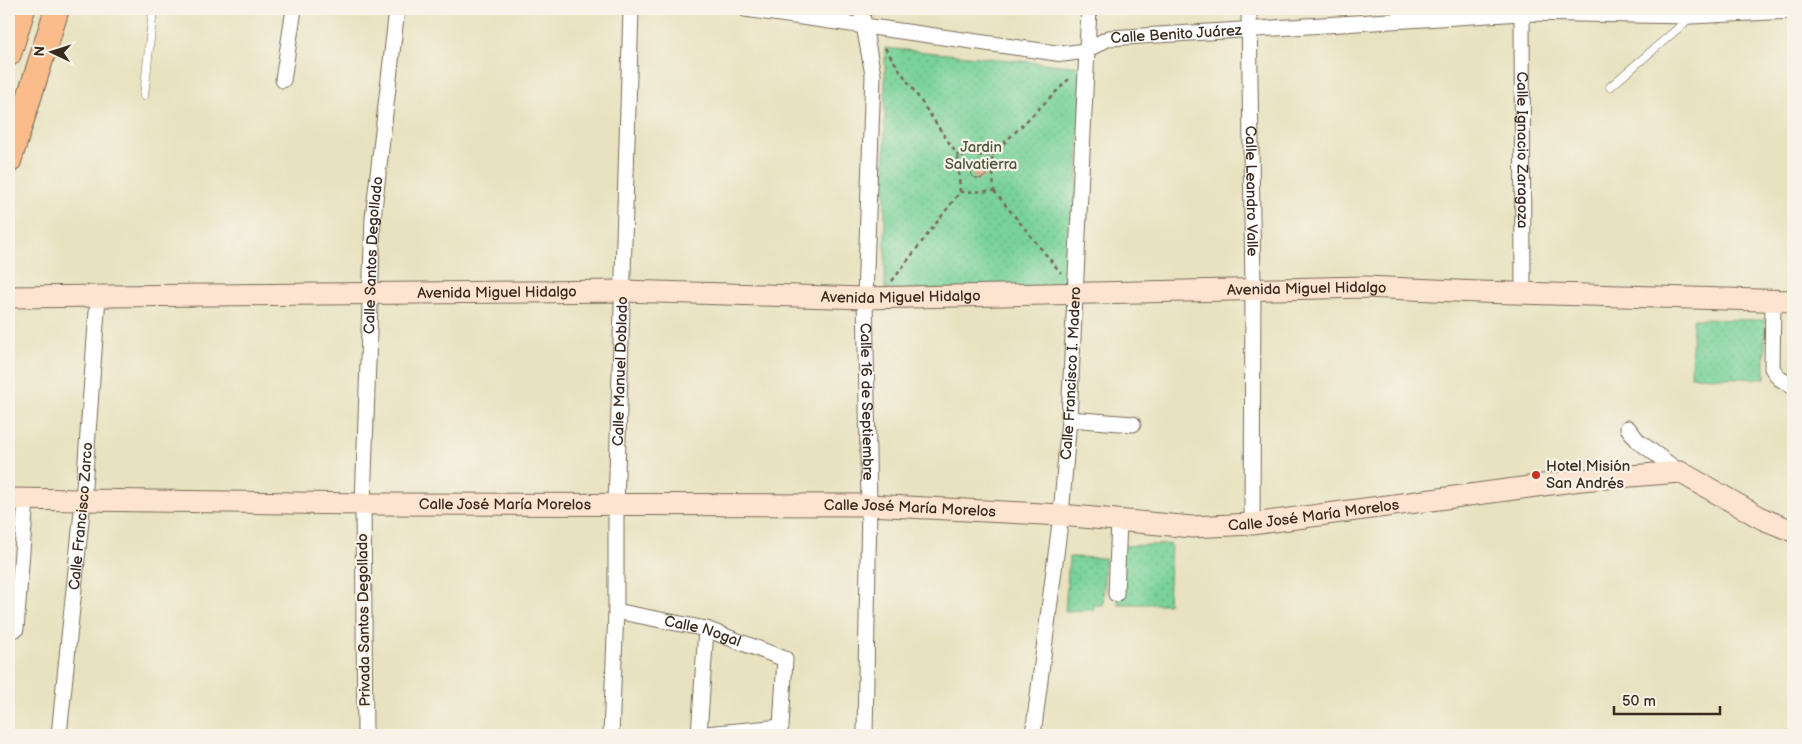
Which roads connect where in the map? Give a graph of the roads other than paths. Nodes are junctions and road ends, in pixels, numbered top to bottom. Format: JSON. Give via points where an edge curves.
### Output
{"nodes":[{"id":1,"x":23,"y":9,"type":"edge"},
{"id":2,"x":57,"y":9,"type":"edge"},
{"id":3,"x":153,"y":9,"type":"edge"},
{"id":4,"x":294,"y":9,"type":"edge"},
{"id":5,"x":397,"y":9,"type":"edge"},
{"id":6,"x":631,"y":9,"type":"edge"},
{"id":7,"x":745,"y":9,"type":"edge"},
{"id":8,"x":861,"y":9,"type":"edge"},
{"id":9,"x":1089,"y":9,"type":"edge"},
{"id":10,"x":1249,"y":9,"type":"edge"},
{"id":11,"x":1522,"y":11,"type":"edge"},
{"id":12,"x":1793,"y":11,"type":"edge"},
{"id":13,"x":1691,"y":16,"type":"junction"},
{"id":14,"x":864,"y":25,"type":"junction"},
{"id":15,"x":1249,"y":31,"type":"junction"},
{"id":16,"x":1086,"y":51,"type":"junction"},
{"id":17,"x":9,"y":54,"type":"edge"},
{"id":18,"x":283,"y":80,"type":"dead end"},
{"id":19,"x":1610,"y":87,"type":"dead end"},
{"id":20,"x":144,"y":96,"type":"dead end"},
{"id":21,"x":9,"y":161,"type":"edge"},
{"id":22,"x":1072,"y":286,"type":"junction"},
{"id":23,"x":1253,"y":288,"type":"junction"},
{"id":24,"x":622,"y":291,"type":"junction"},
{"id":25,"x":1522,"y":293,"type":"junction"},
{"id":26,"x":370,"y":295,"type":"junction"},
{"id":27,"x":9,"y":297,"type":"edge"},
{"id":28,"x":98,"y":297,"type":"junction"},
{"id":29,"x":866,"y":298,"type":"junction"},
{"id":30,"x":1783,"y":301,"type":"edge"},
{"id":31,"x":1793,"y":387,"type":"edge"},
{"id":32,"x":1069,"y":419,"type":"junction"},
{"id":33,"x":1133,"y":424,"type":"dead end"},
{"id":34,"x":1628,"y":428,"type":"dead end"},
{"id":35,"x":1680,"y":472,"type":"junction"},
{"id":36,"x":18,"y":499,"type":"edge"},
{"id":37,"x":83,"y":501,"type":"junction"},
{"id":38,"x":363,"y":504,"type":"junction"},
{"id":39,"x":869,"y":505,"type":"junction"},
{"id":40,"x":616,"y":506,"type":"junction"},
{"id":41,"x":1061,"y":515,"type":"junction"},
{"id":42,"x":1119,"y":521,"type":"junction"},
{"id":43,"x":1252,"y":524,"type":"junction"},
{"id":44,"x":1793,"y":531,"type":"edge"},
{"id":45,"x":1116,"y":594,"type":"dead end"},
{"id":46,"x":616,"y":612,"type":"junction"},
{"id":47,"x":16,"y":629,"type":"dead end"},
{"id":48,"x":706,"y":630,"type":"junction"},
{"id":49,"x":59,"y":735,"type":"edge"},
{"id":50,"x":366,"y":735,"type":"edge"},
{"id":51,"x":611,"y":735,"type":"edge"},
{"id":52,"x":694,"y":735,"type":"edge"},
{"id":53,"x":699,"y":735,"type":"edge"},
{"id":54,"x":865,"y":735,"type":"edge"},
{"id":55,"x":1033,"y":735,"type":"edge"}],
"edges":[{"from":1,"to":17,"type":"main road"},
{"from":2,"to":21,"type":"main road"},
{"from":3,"to":20,"type":"lane"},
{"from":4,"to":18,"type":"street"},
{"from":5,"to":26,"type":"street","name":"Calle Santos Degollado","via":[[373,218]]},
{"from":6,"to":24,"type":"street","name":"Calle Manuel Doblado"},
{"from":7,"to":14,"type":"street","name":"Calle Benito Juárez"},
{"from":8,"to":14,"type":"street","name":"Calle 16 de Septiembre"},
{"from":9,"to":16,"type":"street","name":"Calle Francisco I. Madero"},
{"from":10,"to":15,"type":"street","name":"Calle Leandro Valle"},
{"from":11,"to":13,"type":"street","name":"Calle Benito Juárez"},
{"from":11,"to":15,"type":"street","name":"Calle Benito Juárez"},
{"from":11,"to":25,"type":"street","name":"Calle Ignacio Zaragoza"},
{"from":12,"to":13,"type":"street","name":"Calle Benito Juárez"},
{"from":13,"to":19,"type":"lane"},
{"from":14,"to":16,"type":"street","name":"Calle Benito Juárez","via":[[1062,54]]},
{"from":14,"to":29,"type":"street","name":"Calle 16 de Septiembre","via":[[873,75]]},
{"from":15,"to":16,"type":"street","name":"Calle Benito Juárez","via":[[1109,38]]},
{"from":15,"to":23,"type":"street","name":"Calle Leandro Valle"},
{"from":16,"to":22,"type":"street","name":"Calle Francisco I. Madero"},
{"from":22,"to":23,"type":"street","name":"Avenida Miguel Hidalgo"},
{"from":22,"to":29,"type":"street","name":"Avenida Miguel Hidalgo"},
{"from":22,"to":32,"type":"street","name":"Calle Francisco I. Madero"},
{"from":23,"to":25,"type":"street","name":"Avenida Miguel Hidalgo","via":[[1365,286]]},
{"from":23,"to":43,"type":"street","name":"Calle Leandro Valle"},
{"from":24,"to":26,"type":"street","name":"Avenida Miguel Hidalgo"},
{"from":24,"to":29,"type":"street","name":"Avenida Miguel Hidalgo"},
{"from":24,"to":40,"type":"street","name":"Calle Manuel Doblado"},
{"from":25,"to":30,"type":"street","name":"Avenida Miguel Hidalgo"},
{"from":26,"to":28,"type":"street","name":"Avenida Miguel Hidalgo"},
{"from":26,"to":38,"type":"street","name":"Calle Santos Degollado"},
{"from":27,"to":28,"type":"street","name":"Avenida Miguel Hidalgo"},
{"from":28,"to":37,"type":"street","name":"Calle Francisco Zarco"},
{"from":29,"to":39,"type":"street","name":"Calle 16 de Septiembre"},
{"from":30,"to":31,"type":"street","via":[[1772,368],[1779,378]]},
{"from":32,"to":33,"type":"street"},
{"from":32,"to":41,"type":"street","name":"Calle Francisco I. Madero"},
{"from":34,"to":35,"type":"street","via":[[1638,441]]},
{"from":35,"to":43,"type":"street","name":"Calle José María Morelos","via":[[1581,480]]},
{"from":35,"to":44,"type":"street","via":[[1763,519]]},
{"from":36,"to":37,"type":"street","name":"Calle José María Morelos"},
{"from":36,"to":47,"type":"street"},
{"from":37,"to":38,"type":"street","name":"Calle José María Morelos"},
{"from":37,"to":49,"type":"street","name":"Calle Francisco Zarco"},
{"from":38,"to":40,"type":"street","name":"Calle José María Morelos"},
{"from":38,"to":50,"type":"street","name":"Privada Santos Degollado"},
{"from":39,"to":40,"type":"street","name":"Calle José María Morelos"},
{"from":39,"to":41,"type":"street","name":"Calle José María Morelos"},
{"from":39,"to":54,"type":"street","name":"Calle 16 de Septiembre"},
{"from":40,"to":46,"type":"street","name":"Calle Manuel Doblado"},
{"from":41,"to":42,"type":"street","name":"Calle José María Morelos"},
{"from":41,"to":55,"type":"street","name":"Calle Francisco I. Madero"},
{"from":42,"to":43,"type":"street","name":"Calle José María Morelos","via":[[1192,526]]},
{"from":42,"to":45,"type":"street"},
{"from":46,"to":48,"type":"street","name":"Calle Nogal"},
{"from":46,"to":51,"type":"street","name":"Calle Manuel Doblado"},
{"from":48,"to":53,"type":"street"},
{"from":48,"to":53,"type":"street","name":"Calle Nogal","via":[[785,659],[781,727]]},
{"from":52,"to":53,"type":"street"}]}
